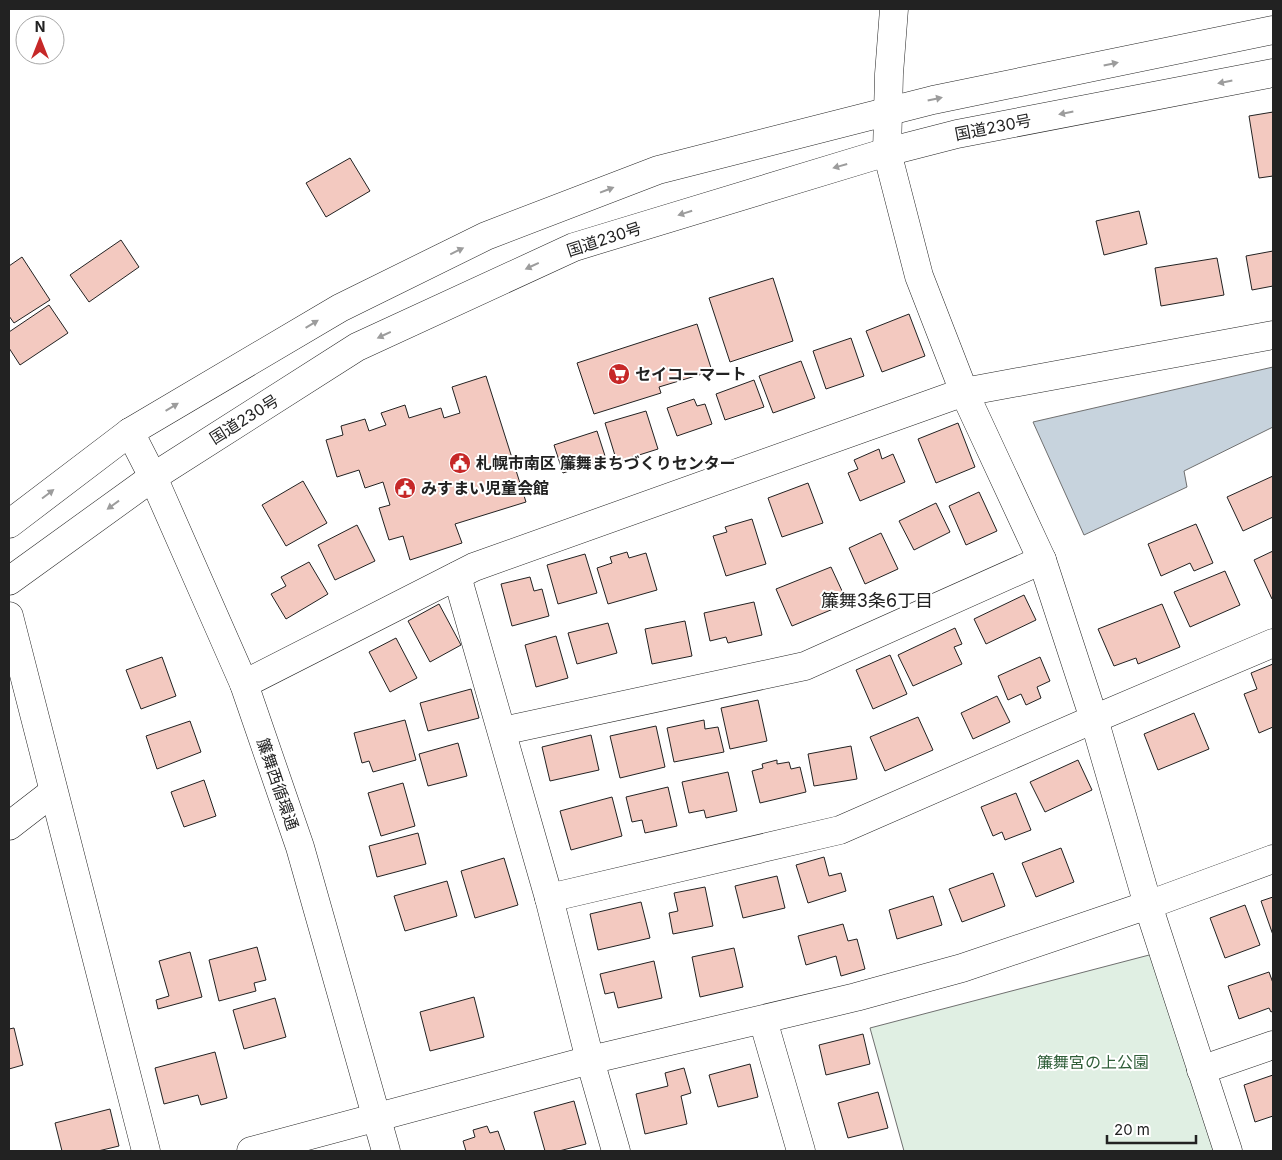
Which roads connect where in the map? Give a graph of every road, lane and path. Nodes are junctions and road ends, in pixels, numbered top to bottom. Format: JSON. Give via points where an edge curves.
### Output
{"nodes":[{"id":1,"x":894,"y":9,"type":"edge"},
{"id":2,"x":1273,"y":30,"type":"edge"},
{"id":3,"x":1273,"y":73,"type":"edge"},
{"id":4,"x":888,"y":111,"type":"junction"},
{"id":5,"x":887,"y":152,"type":"junction"},
{"id":6,"x":1273,"y":335,"type":"edge"},
{"id":7,"x":964,"y":392,"type":"junction"},
{"id":8,"x":130,"y":432,"type":"junction"},
{"id":9,"x":153,"y":477,"type":"junction"},
{"id":10,"x":9,"y":524,"type":"edge"},
{"id":11,"x":1042,"y":560,"type":"junction"},
{"id":12,"x":457,"y":576,"type":"junction"},
{"id":13,"x":9,"y":581,"type":"edge"},
{"id":14,"x":9,"y":616,"type":"edge"},
{"id":15,"x":1273,"y":643,"type":"edge"},
{"id":16,"x":244,"y":684,"type":"junction"},
{"id":17,"x":1094,"y":719,"type":"junction"},
{"id":18,"x":502,"y":732,"type":"junction"},
{"id":19,"x":53,"y":792,"type":"junction"},
{"id":20,"x":9,"y":826,"type":"edge"},
{"id":21,"x":1273,"y":860,"type":"edge"},
{"id":22,"x":549,"y":898,"type":"junction"},
{"id":23,"x":1148,"y":905,"type":"junction"},
{"id":24,"x":763,"y":1020,"type":"junction"},
{"id":25,"x":1273,"y":1045,"type":"edge"},
{"id":26,"x":590,"y":1060,"type":"junction"},
{"id":27,"x":1201,"y":1070,"type":"junction"},
{"id":28,"x":376,"y":1117,"type":"junction"},
{"id":29,"x":146,"y":1151,"type":"edge"},
{"id":30,"x":251,"y":1151,"type":"edge"},
{"id":31,"x":386,"y":1151,"type":"edge"},
{"id":32,"x":616,"y":1151,"type":"edge"},
{"id":33,"x":801,"y":1151,"type":"edge"},
{"id":34,"x":1228,"y":1151,"type":"edge"}],
"edges":[{"from":1,"to":4,"type":"main road"},
{"from":4,"to":2,"type":"main road","one_way":true},
{"from":3,"to":5,"type":"main road","name":"国道230号","one_way":true,"via":[[957,134]]},
{"from":4,"to":5,"type":"main road"},
{"from":8,"to":4,"type":"main road","one_way":true,"via":[[340,308],[486,236],[658,170]]},
{"from":5,"to":7,"type":"main road","via":[[919,276]]},
{"from":5,"to":9,"type":"main road","name":"国道230号","one_way":true,"via":[[574,247],[357,347]]},
{"from":6,"to":7,"type":"main road"},
{"from":7,"to":11,"type":"main road"},
{"from":7,"to":12,"type":"main road"},
{"from":8,"to":9,"type":"main road","name":"簾舞西循環通"},
{"from":10,"to":8,"type":"main road","one_way":true},
{"from":9,"to":13,"type":"main road","name":"国道230号","one_way":true},
{"from":9,"to":16,"type":"main road","name":"簾舞西循環通"},
{"from":11,"to":17,"type":"main road"},
{"from":11,"to":18,"type":"main road","via":[[805,666]]},
{"from":12,"to":16,"type":"main road"},
{"from":12,"to":18,"type":"main road"},
{"from":14,"to":19,"type":"main road"},
{"from":15,"to":17,"type":"main road"},
{"from":16,"to":28,"type":"main road","name":"簾舞西循環通","via":[[300,847]]},
{"from":17,"to":22,"type":"main road","via":[[840,830]]},
{"from":17,"to":23,"type":"main road"},
{"from":18,"to":22,"type":"main road"},
{"from":19,"to":20,"type":"main road"},
{"from":19,"to":29,"type":"main road"},
{"from":21,"to":23,"type":"main road"},
{"from":22,"to":26,"type":"main road"},
{"from":23,"to":24,"type":"main road","via":[[962,968]]},
{"from":23,"to":27,"type":"main road"},
{"from":24,"to":26,"type":"main road"},
{"from":24,"to":33,"type":"main road"},
{"from":25,"to":27,"type":"main road"},
{"from":26,"to":28,"type":"main road"},
{"from":26,"to":32,"type":"main road"},
{"from":27,"to":34,"type":"main road"},
{"from":28,"to":30,"type":"main road"},
{"from":28,"to":31,"type":"main road","name":"簾舞西循環通"}]}
